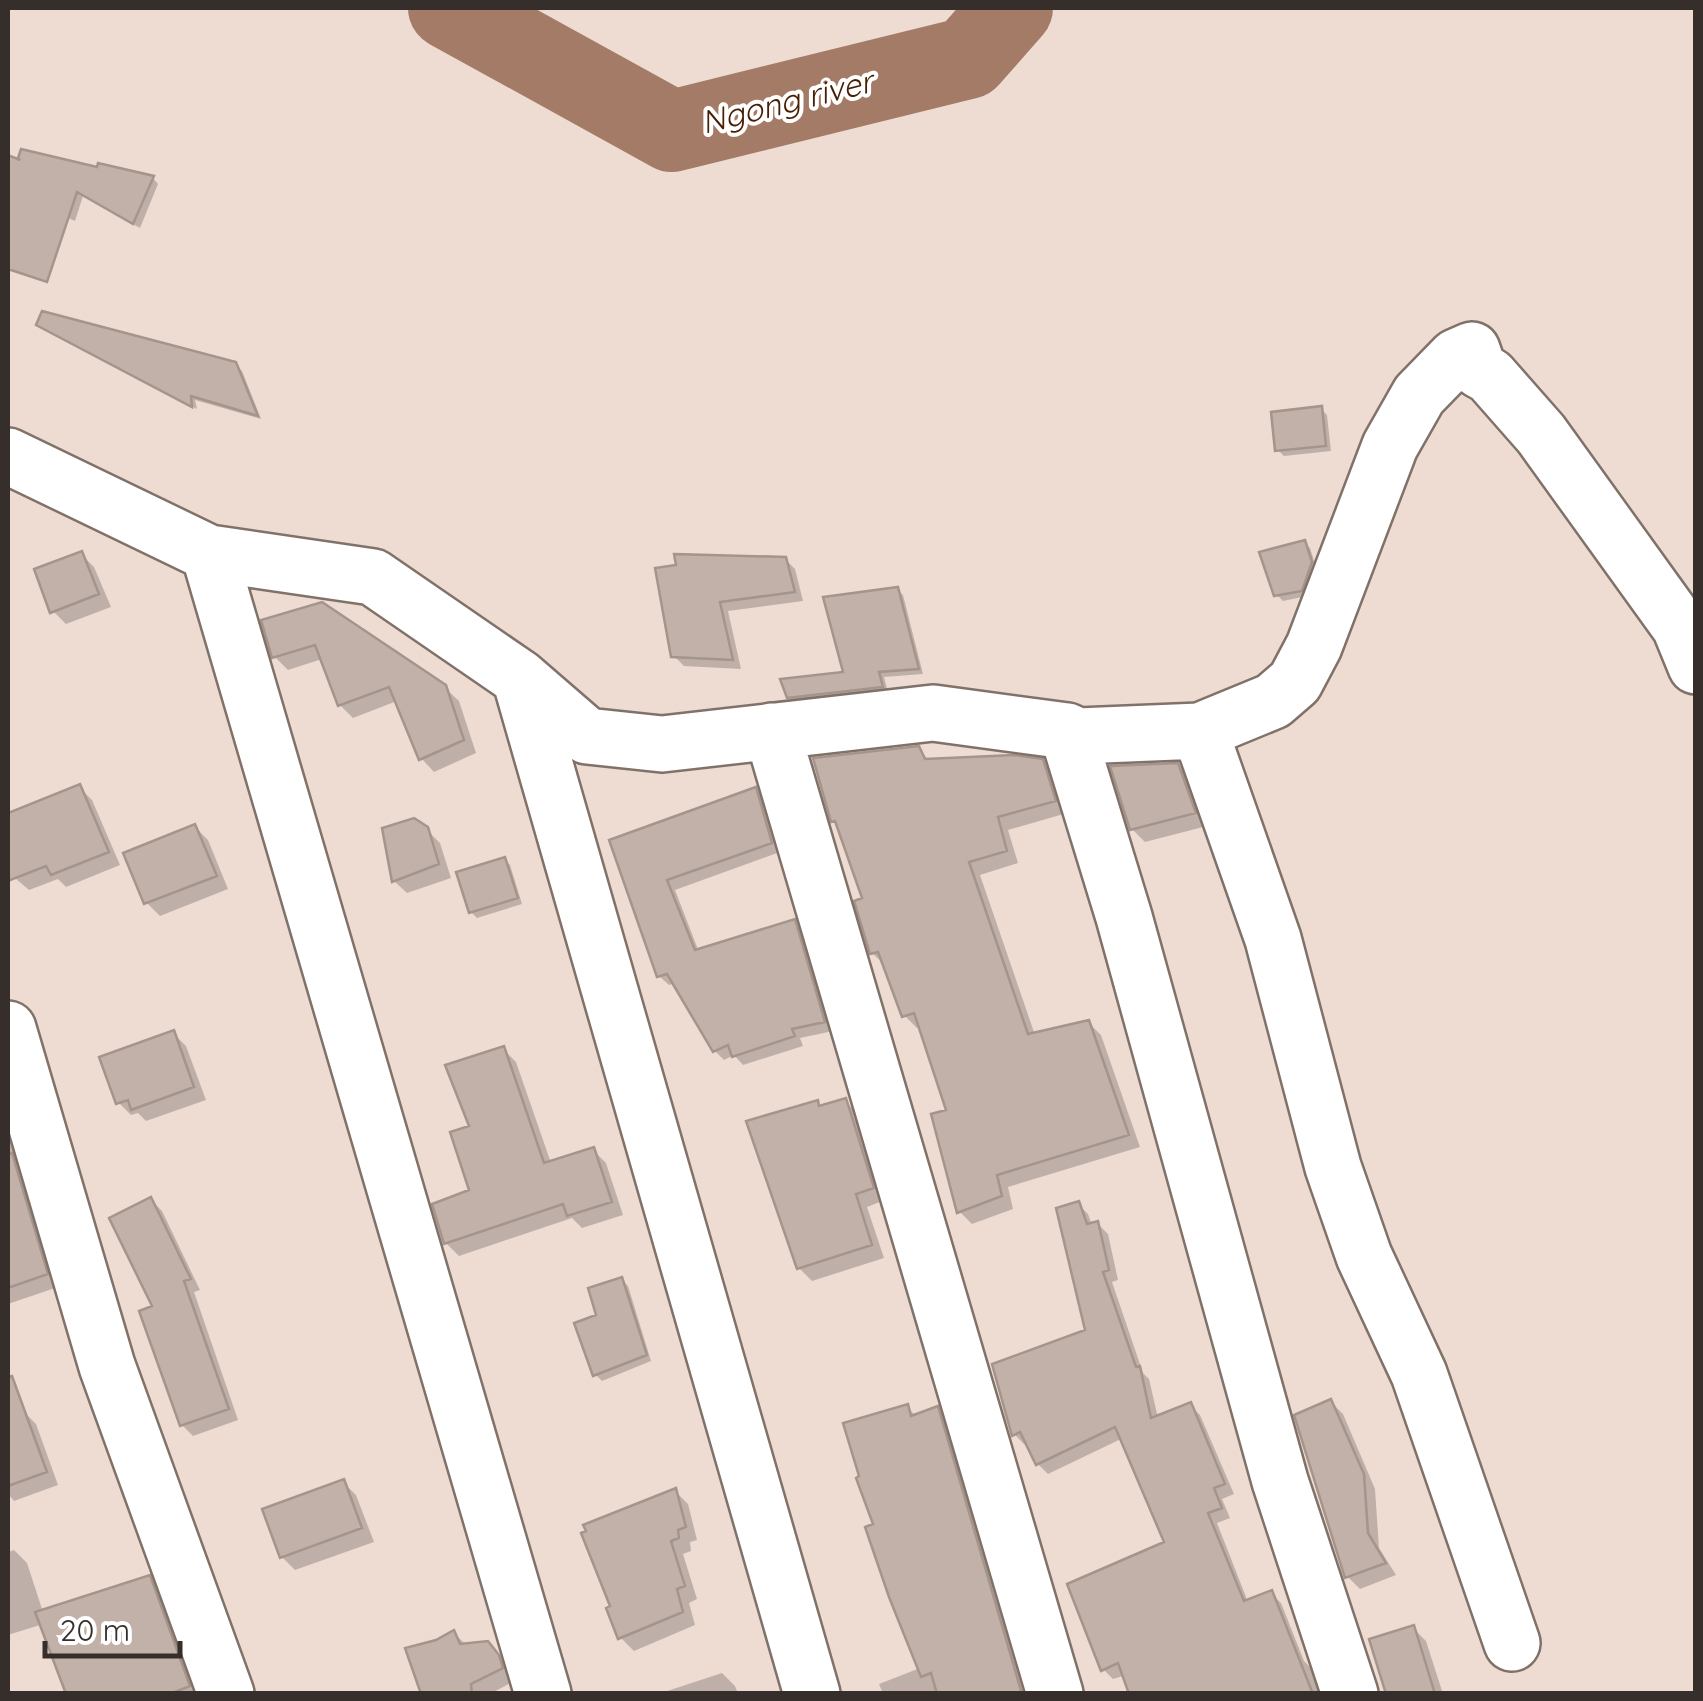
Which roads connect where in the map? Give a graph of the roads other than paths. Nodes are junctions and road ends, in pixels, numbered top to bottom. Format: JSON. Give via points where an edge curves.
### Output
{"nodes":[{"id":1,"x":8,"y":456,"type":"edge"},
{"id":2,"x":209,"y":552,"type":"junction"},
{"id":3,"x":1696,"y":666,"type":"edge"},
{"id":4,"x":520,"y":678,"type":"junction"},
{"id":5,"x":772,"y":731,"type":"junction"},
{"id":6,"x":1066,"y":731,"type":"junction"},
{"id":7,"x":1200,"y":731,"type":"junction"},
{"id":8,"x":8,"y":1029,"type":"edge"},
{"id":9,"x":1512,"y":1644,"type":"dead end"},
{"id":10,"x":226,"y":1694,"type":"edge"},
{"id":11,"x":544,"y":1694,"type":"edge"},
{"id":12,"x":812,"y":1694,"type":"edge"},
{"id":13,"x":1056,"y":1694,"type":"edge"},
{"id":14,"x":1350,"y":1694,"type":"edge"}],
"edges":[{"from":1,"to":2,"type":"street"},
{"from":2,"to":4,"type":"street","via":[[373,577]]},
{"from":2,"to":11,"type":"street"},
{"from":3,"to":7,"type":"street","via":[[1680,627],[1540,434],[1479,370],[1472,350],[1456,357],[1419,395],[1390,446],[1295,682],[1274,701]]},
{"from":4,"to":5,"type":"street","via":[[587,736],[662,744]]},
{"from":4,"to":12,"type":"street"},
{"from":5,"to":6,"type":"street","via":[[933,713]]},
{"from":5,"to":13,"type":"street"},
{"from":6,"to":7,"type":"street"},
{"from":6,"to":14,"type":"street","via":[[1280,1482]]},
{"from":7,"to":9,"type":"street","via":[[1274,939],[1332,1167],[1419,1374]]},
{"from":8,"to":10,"type":"street","via":[[108,1366]]}]}
